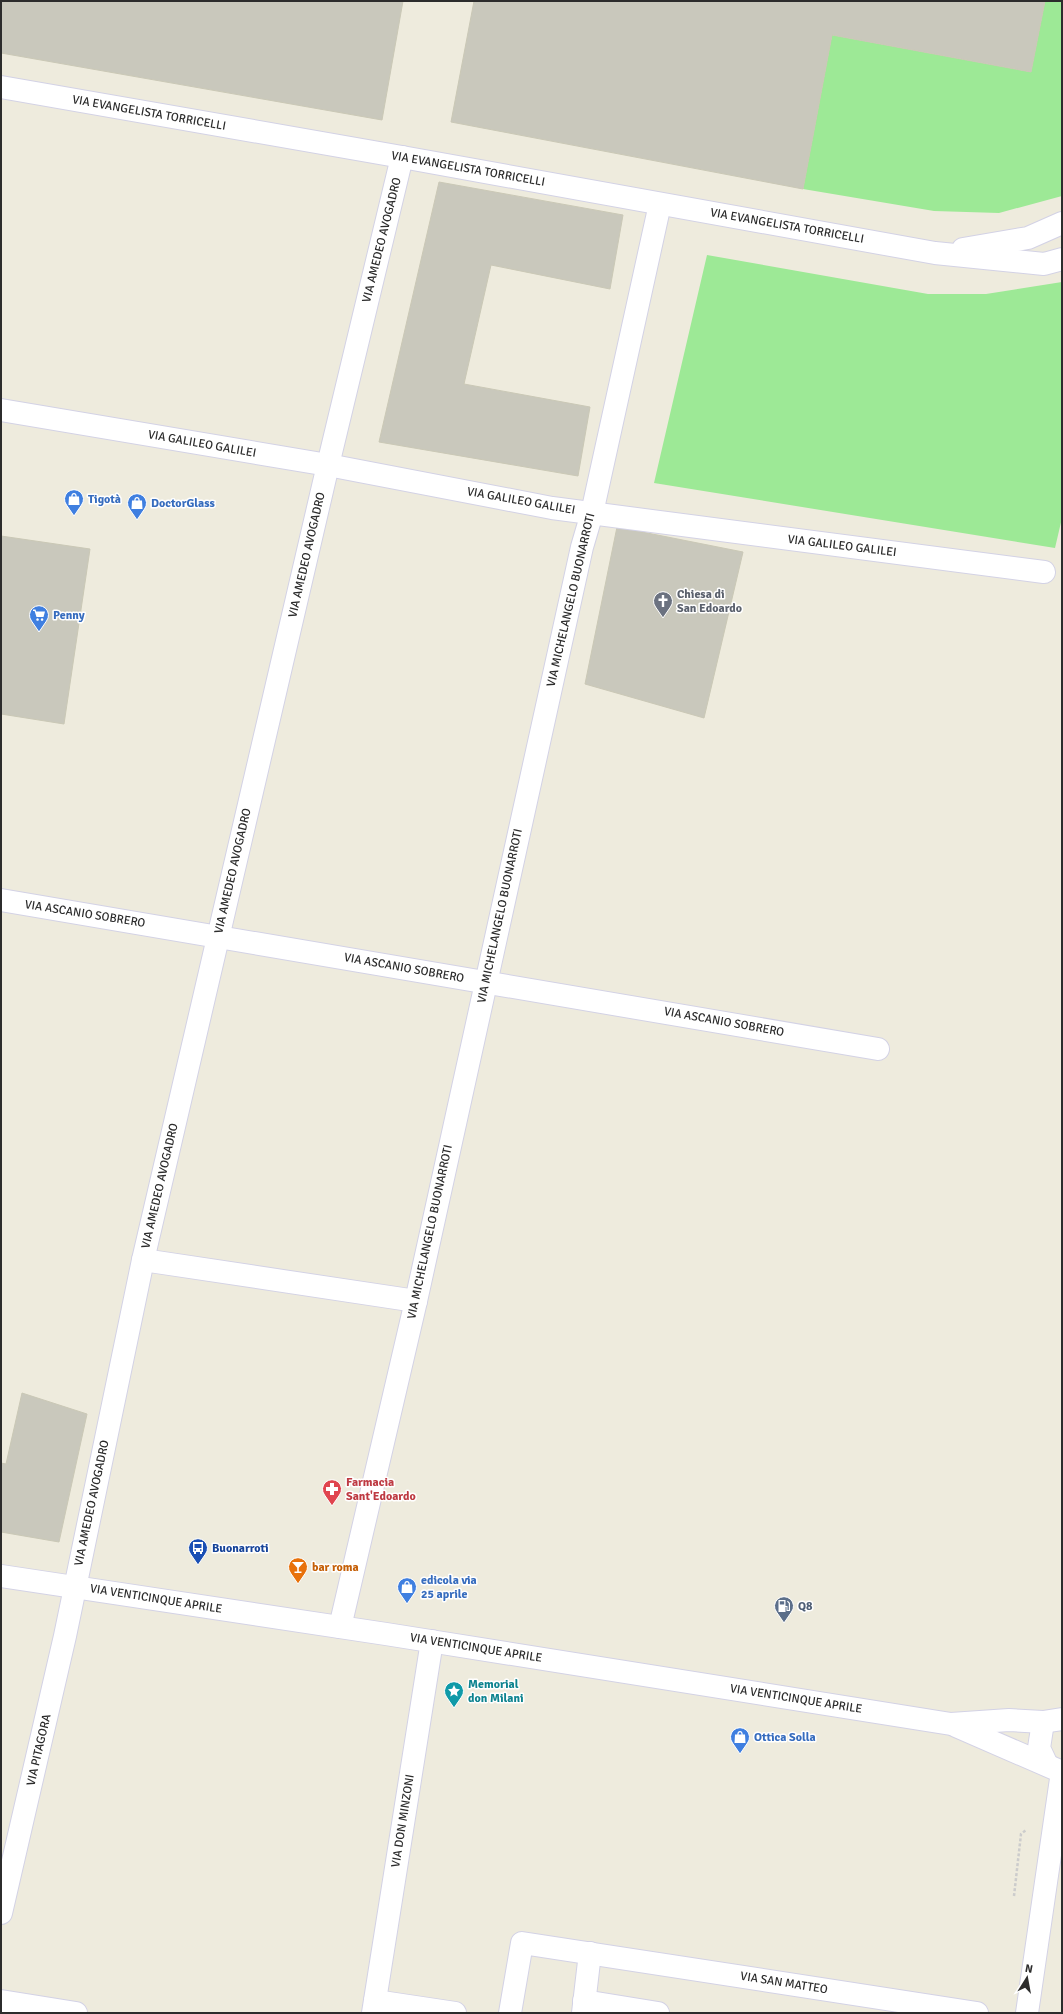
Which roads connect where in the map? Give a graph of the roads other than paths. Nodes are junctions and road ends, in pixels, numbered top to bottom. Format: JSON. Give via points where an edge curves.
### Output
{"nodes":[{"id":1,"x":1,"y":87,"type":"edge"},
{"id":2,"x":402,"y":157,"type":"junction"},
{"id":3,"x":660,"y":204,"type":"junction"},
{"id":4,"x":1062,"y":223,"type":"edge"},
{"id":5,"x":935,"y":253,"type":"junction"},
{"id":6,"x":1062,"y":259,"type":"edge"},
{"id":7,"x":1,"y":410,"type":"edge"},
{"id":8,"x":328,"y":465,"type":"junction"},
{"id":9,"x":592,"y":513,"type":"junction"},
{"id":10,"x":1044,"y":572,"type":"dead end"},
{"id":11,"x":1,"y":900,"type":"edge"},
{"id":12,"x":218,"y":937,"type":"junction"},
{"id":13,"x":485,"y":982,"type":"junction"},
{"id":14,"x":878,"y":1049,"type":"dead end"},
{"id":15,"x":143,"y":1260,"type":"junction"},
{"id":16,"x":416,"y":1301,"type":"junction"},
{"id":17,"x":1,"y":1576,"type":"edge"},
{"id":18,"x":75,"y":1587,"type":"junction"},
{"id":19,"x":340,"y":1628,"type":"junction"},
{"id":20,"x":432,"y":1641,"type":"junction"},
{"id":21,"x":1052,"y":1721,"type":"edge"},
{"id":22,"x":951,"y":1724,"type":"junction"},
{"id":23,"x":1057,"y":1770,"type":"edge"},
{"id":24,"x":1,"y":1912,"type":"edge"},
{"id":25,"x":590,"y":1953,"type":"junction"},
{"id":26,"x":1,"y":2001,"type":"edge"},
{"id":27,"x":374,"y":2007,"type":"edge"},
{"id":28,"x":584,"y":2007,"type":"edge"},
{"id":29,"x":76,"y":2013,"type":"edge"},
{"id":30,"x":456,"y":2013,"type":"edge"},
{"id":31,"x":510,"y":2013,"type":"edge"},
{"id":32,"x":658,"y":2013,"type":"edge"},
{"id":33,"x":977,"y":2013,"type":"edge"},
{"id":34,"x":1027,"y":2013,"type":"edge"}],
"edges":[{"from":1,"to":2,"type":"street","name":"VIA EVANGELISTA TORRICELLI"},
{"from":2,"to":3,"type":"street","name":"VIA EVANGELISTA TORRICELLI"},
{"from":2,"to":8,"type":"street","name":"VIA AMEDEO AVOGADRO"},
{"from":3,"to":5,"type":"street","name":"VIA EVANGELISTA TORRICELLI"},
{"from":3,"to":9,"type":"street","name":"VIA MICHELANGELO BUONARROTI"},
{"from":4,"to":5,"type":"street","name":"VIA EVANGELISTA TORRICELLI","via":[[1028,238]]},
{"from":5,"to":6,"type":"street","name":"VIA EVANGELISTA TORRICELLI","via":[[1044,264]]},
{"from":7,"to":8,"type":"street","name":"VIA GALILEO GALILEI"},
{"from":8,"to":9,"type":"street","name":"VIA GALILEO GALILEI","via":[[552,508]]},
{"from":8,"to":12,"type":"street","name":"VIA AMEDEO AVOGADRO"},
{"from":9,"to":10,"type":"street","name":"VIA GALILEO GALILEI"},
{"from":9,"to":13,"type":"street","name":"VIA MICHELANGELO BUONARROTI","via":[[582,547]]},
{"from":11,"to":12,"type":"street","name":"VIA ASCANIO SOBRERO"},
{"from":12,"to":13,"type":"street","name":"VIA ASCANIO SOBRERO"},
{"from":12,"to":15,"type":"street","name":"VIA AMEDEO AVOGADRO"},
{"from":13,"to":14,"type":"street","name":"VIA ASCANIO SOBRERO"},
{"from":13,"to":16,"type":"street","name":"VIA MICHELANGELO BUONARROTI"},
{"from":15,"to":16,"type":"street"},
{"from":15,"to":18,"type":"street","name":"VIA AMEDEO AVOGADRO"},
{"from":16,"to":19,"type":"street","name":"VIA MICHELANGELO BUONARROTI"},
{"from":17,"to":18,"type":"street","name":"VIA VENTICINQUE APRILE"},
{"from":18,"to":19,"type":"street","name":"VIA VENTICINQUE APRILE"},
{"from":18,"to":24,"type":"street","name":"VIA PITAGORA"},
{"from":19,"to":20,"type":"street","name":"VIA VENTICINQUE APRILE"},
{"from":20,"to":22,"type":"street","name":"VIA VENTICINQUE APRILE"},
{"from":20,"to":27,"type":"street","name":"VIA DON MINZONI"},
{"from":21,"to":22,"type":"street","name":"VIA VENTICINQUE APRILE","via":[[1009,1720]]},
{"from":21,"to":23,"type":"street","via":[[1039,1748]]},
{"from":22,"to":23,"type":"street","name":"VIA VENTICINQUE APRILE"},
{"from":23,"to":34,"type":"street"},
{"from":25,"to":28,"type":"street"},
{"from":25,"to":31,"type":"street","name":"VIA SAN MATTEO","via":[[522,1943]]},
{"from":25,"to":33,"type":"street","name":"VIA SAN MATTEO"},
{"from":26,"to":29,"type":"street"},
{"from":27,"to":30,"type":"street","name":"VIA DON MINZONI"},
{"from":28,"to":32,"type":"street"}]}
